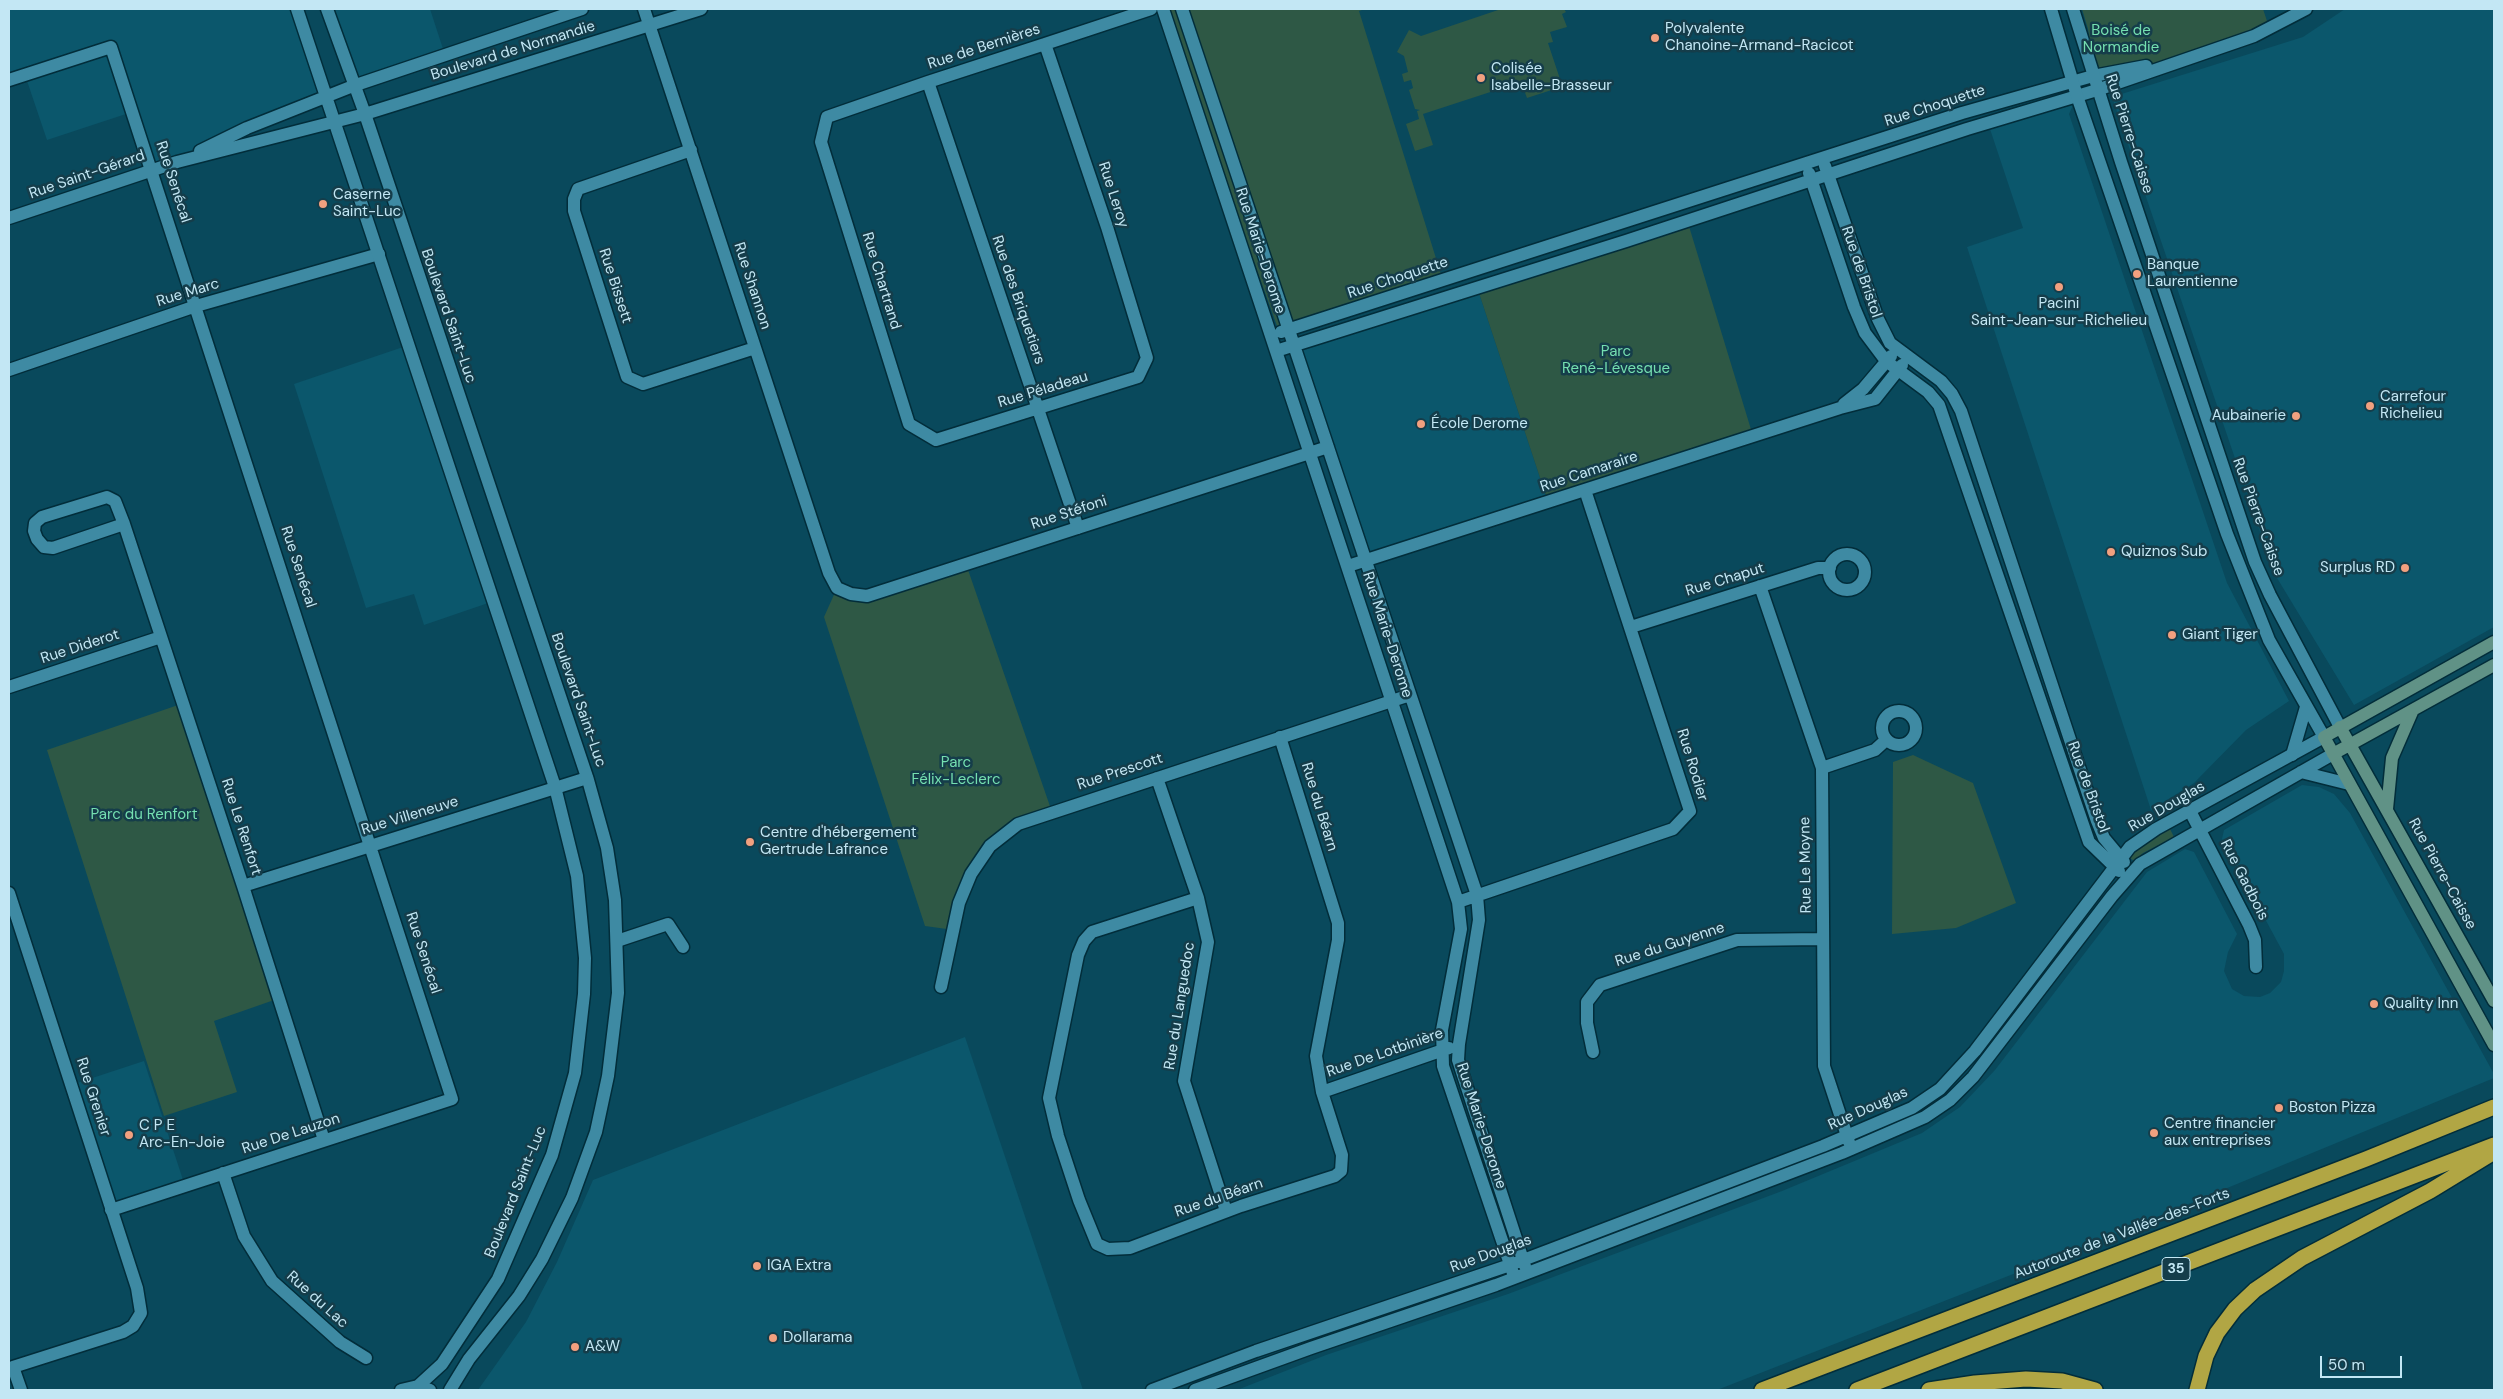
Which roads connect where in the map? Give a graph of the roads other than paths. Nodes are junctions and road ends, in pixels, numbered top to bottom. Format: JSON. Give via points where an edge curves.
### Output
{"nodes":[{"id":1,"x":297,"y":9,"type":"edge"},
{"id":2,"x":327,"y":9,"type":"edge"},
{"id":3,"x":582,"y":9,"type":"edge"},
{"id":4,"x":644,"y":9,"type":"edge"},
{"id":5,"x":701,"y":9,"type":"edge"},
{"id":6,"x":1151,"y":9,"type":"edge"},
{"id":7,"x":1163,"y":9,"type":"edge"},
{"id":8,"x":1182,"y":9,"type":"edge"},
{"id":9,"x":2051,"y":9,"type":"edge"},
{"id":10,"x":2073,"y":9,"type":"edge"},
{"id":11,"x":2306,"y":9,"type":"edge"},
{"id":12,"x":650,"y":25,"type":"junction"},
{"id":13,"x":1045,"y":44,"type":"junction"},
{"id":14,"x":2182,"y":59,"type":"junction"},
{"id":15,"x":2093,"y":76,"type":"junction"},
{"id":16,"x":9,"y":80,"type":"edge"},
{"id":17,"x":928,"y":82,"type":"junction"},
{"id":18,"x":2073,"y":82,"type":"junction"},
{"id":19,"x":354,"y":86,"type":"junction"},
{"id":20,"x":2098,"y":90,"type":"junction"},
{"id":21,"x":2077,"y":96,"type":"junction"},
{"id":22,"x":326,"y":97,"type":"junction"},
{"id":23,"x":365,"y":114,"type":"junction"},
{"id":24,"x":827,"y":117,"type":"joint"},
{"id":25,"x":334,"y":122,"type":"junction"},
{"id":26,"x":690,"y":150,"type":"junction"},
{"id":27,"x":1823,"y":159,"type":"junction"},
{"id":28,"x":177,"y":162,"type":"junction"},
{"id":29,"x":1806,"y":164,"type":"junction"},
{"id":30,"x":152,"y":170,"type":"junction"},
{"id":31,"x":1828,"y":174,"type":"junction"},
{"id":32,"x":1812,"y":181,"type":"junction"},
{"id":33,"x":1701,"y":197,"type":"junction"},
{"id":34,"x":1706,"y":215,"type":"junction"},
{"id":35,"x":9,"y":218,"type":"edge"},
{"id":36,"x":1535,"y":251,"type":"junction"},
{"id":37,"x":379,"y":254,"type":"junction"},
{"id":38,"x":1540,"y":266,"type":"junction"},
{"id":39,"x":196,"y":306,"type":"junction"},
{"id":40,"x":1289,"y":330,"type":"junction"},
{"id":41,"x":1271,"y":336,"type":"junction"},
{"id":42,"x":1294,"y":346,"type":"junction"},
{"id":43,"x":755,"y":348,"type":"junction"},
{"id":44,"x":1898,"y":349,"type":"junction"},
{"id":45,"x":1276,"y":351,"type":"junction"},
{"id":46,"x":1147,"y":358,"type":"joint"},
{"id":47,"x":1909,"y":358,"type":"junction"},
{"id":48,"x":1886,"y":361,"type":"junction"},
{"id":49,"x":9,"y":370,"type":"edge"},
{"id":50,"x":1897,"y":372,"type":"junction"},
{"id":51,"x":1038,"y":408,"type":"junction"},
{"id":52,"x":1840,"y":408,"type":"junction"},
{"id":53,"x":936,"y":440,"type":"joint"},
{"id":54,"x":1328,"y":447,"type":"junction"},
{"id":55,"x":1310,"y":452,"type":"junction"},
{"id":56,"x":1585,"y":490,"type":"junction"},
{"id":57,"x":124,"y":524,"type":"junction"},
{"id":58,"x":1078,"y":528,"type":"junction"},
{"id":59,"x":1998,"y":528,"type":"junction"},
{"id":60,"x":1984,"y":534,"type":"junction"},
{"id":61,"x":1366,"y":561,"type":"junction"},
{"id":62,"x":1348,"y":566,"type":"junction"},
{"id":63,"x":1830,"y":568,"type":"dead end"},
{"id":64,"x":829,"y":573,"type":"joint"},
{"id":65,"x":1760,"y":586,"type":"junction"},
{"id":66,"x":1631,"y":627,"type":"junction"},
{"id":67,"x":161,"y":637,"type":"junction"},
{"id":68,"x":2494,"y":642,"type":"edge"},
{"id":69,"x":2494,"y":665,"type":"edge"},
{"id":70,"x":9,"y":688,"type":"edge"},
{"id":71,"x":2054,"y":690,"type":"junction"},
{"id":72,"x":1410,"y":695,"type":"junction"},
{"id":73,"x":2038,"y":695,"type":"junction"},
{"id":74,"x":1392,"y":701,"type":"junction"},
{"id":75,"x":2306,"y":707,"type":"junction"},
{"id":76,"x":2412,"y":712,"type":"junction"},
{"id":77,"x":2340,"y":727,"type":"junction"},
{"id":78,"x":1280,"y":737,"type":"junction"},
{"id":79,"x":2324,"y":737,"type":"junction"},
{"id":80,"x":1886,"y":740,"type":"dead end"},
{"id":81,"x":2351,"y":745,"type":"junction"},
{"id":82,"x":2333,"y":754,"type":"junction"},
{"id":83,"x":2292,"y":755,"type":"junction"},
{"id":84,"x":1822,"y":768,"type":"junction"},
{"id":85,"x":2301,"y":772,"type":"junction"},
{"id":86,"x":587,"y":778,"type":"junction"},
{"id":87,"x":1157,"y":778,"type":"junction"},
{"id":88,"x":2349,"y":784,"type":"junction"},
{"id":89,"x":555,"y":787,"type":"junction"},
{"id":90,"x":2387,"y":809,"type":"junction"},
{"id":91,"x":2190,"y":811,"type":"junction"},
{"id":92,"x":2200,"y":829,"type":"junction"},
{"id":93,"x":371,"y":845,"type":"junction"},
{"id":94,"x":2117,"y":862,"type":"junction"},
{"id":95,"x":2129,"y":875,"type":"junction"},
{"id":96,"x":243,"y":886,"type":"junction"},
{"id":97,"x":9,"y":893,"type":"edge"},
{"id":98,"x":1477,"y":895,"type":"junction"},
{"id":99,"x":1198,"y":898,"type":"junction"},
{"id":100,"x":1458,"y":902,"type":"junction"},
{"id":101,"x":1823,"y":940,"type":"junction"},
{"id":102,"x":617,"y":941,"type":"junction"},
{"id":103,"x":683,"y":946,"type":"dead end"},
{"id":104,"x":2256,"y":967,"type":"dead end"},
{"id":105,"x":941,"y":987,"type":"dead end"},
{"id":106,"x":2494,"y":1001,"type":"edge"},
{"id":107,"x":1458,"y":1044,"type":"junction"},
{"id":108,"x":2494,"y":1045,"type":"edge"},
{"id":109,"x":1442,"y":1051,"type":"junction"},
{"id":110,"x":1593,"y":1052,"type":"dead end"},
{"id":111,"x":1322,"y":1092,"type":"junction"},
{"id":112,"x":452,"y":1099,"type":"joint"},
{"id":113,"x":2494,"y":1103,"type":"edge"},
{"id":114,"x":2494,"y":1107,"type":"edge"},
{"id":115,"x":2438,"y":1130,"type":"junction"},
{"id":116,"x":1847,"y":1136,"type":"junction"},
{"id":117,"x":324,"y":1140,"type":"junction"},
{"id":118,"x":2494,"y":1145,"type":"edge"},
{"id":119,"x":1852,"y":1149,"type":"junction"},
{"id":120,"x":2494,"y":1152,"type":"edge"},
{"id":121,"x":223,"y":1173,"type":"junction"},
{"id":122,"x":111,"y":1210,"type":"junction"},
{"id":123,"x":1226,"y":1212,"type":"junction"},
{"id":124,"x":1523,"y":1260,"type":"junction"},
{"id":125,"x":1510,"y":1265,"type":"junction"},
{"id":126,"x":1528,"y":1273,"type":"junction"},
{"id":127,"x":1515,"y":1278,"type":"junction"},
{"id":128,"x":366,"y":1358,"type":"dead end"},
{"id":129,"x":418,"y":1386,"type":"junction"},
{"id":130,"x":21,"y":1390,"type":"edge"},
{"id":131,"x":401,"y":1390,"type":"edge"},
{"id":132,"x":430,"y":1390,"type":"edge"},
{"id":133,"x":450,"y":1390,"type":"edge"},
{"id":134,"x":1152,"y":1390,"type":"edge"},
{"id":135,"x":1195,"y":1390,"type":"edge"},
{"id":136,"x":1762,"y":1390,"type":"edge"},
{"id":137,"x":1857,"y":1390,"type":"edge"},
{"id":138,"x":1930,"y":1390,"type":"edge"},
{"id":139,"x":2095,"y":1390,"type":"edge"},
{"id":140,"x":2197,"y":1390,"type":"edge"}],
"edges":[{"from":1,"to":22,"type":"street","name":"Boulevard Saint-Luc"},
{"from":2,"to":19,"type":"street","name":"Boulevard Saint-Luc"},
{"from":3,"to":19,"type":"street","name":"Boulevard de Normandie"},
{"from":4,"to":12,"type":"street","name":"Rue Shannon"},
{"from":5,"to":12,"type":"street","name":"Boulevard de Normandie"},
{"from":6,"to":13,"type":"street","name":"Rue de Bernières"},
{"from":7,"to":41,"type":"street","name":"Rue Marie-Derome"},
{"from":8,"to":40,"type":"street","name":"Rue Marie-Derome"},
{"from":9,"to":18,"type":"street"},
{"from":10,"to":15,"type":"street","name":"Rue Pierre-Caisse"},
{"from":11,"to":14,"type":"street","name":"Rue Choquette","via":[[2254,36]]},
{"from":12,"to":23,"type":"street","name":"Boulevard de Normandie"},
{"from":12,"to":26,"type":"street","name":"Rue Shannon"},
{"from":13,"to":17,"type":"street","name":"Rue de Bernières"},
{"from":13,"to":46,"type":"street","name":"Rue Leroy"},
{"from":14,"to":15,"type":"street","name":"Rue Choquette"},
{"from":14,"to":20,"type":"street","name":"Rue Choquette"},
{"from":15,"to":18,"type":"street","name":"Rue Choquette"},
{"from":15,"to":20,"type":"street","name":"Rue Pierre-Caisse"},
{"from":16,"to":30,"type":"street","name":"Rue Senécal","via":[[111,47]]},
{"from":17,"to":24,"type":"street","name":"Rue de Bernières"},
{"from":17,"to":51,"type":"street","name":"Rue des Briquetiers"},
{"from":18,"to":21,"type":"street"},
{"from":18,"to":27,"type":"street","name":"Rue Choquette"},
{"from":19,"to":22,"type":"street","name":"Boulevard de Normandie"},
{"from":19,"to":23,"type":"street","name":"Boulevard Saint-Luc"},
{"from":20,"to":21,"type":"street","name":"Rue Choquette"},
{"from":20,"to":77,"type":"street","name":"Rue Pierre-Caisse","via":[[2255,562]]},
{"from":21,"to":31,"type":"street","name":"Rue Choquette"},
{"from":21,"to":75,"type":"street","via":[[2227,534],[2269,640]]},
{"from":22,"to":25,"type":"street","name":"Boulevard Saint-Luc"},
{"from":22,"to":28,"type":"street","name":"Rue Saint-Gérard","via":[[247,128]]},
{"from":23,"to":25,"type":"street","name":"Boulevard de Normandie"},
{"from":23,"to":86,"type":"street","name":"Boulevard Saint-Luc"},
{"from":24,"to":53,"type":"street","name":"Rue Chartrand","via":[[821,142],[909,424]]},
{"from":25,"to":28,"type":"street","name":"Rue Saint-Gérard"},
{"from":25,"to":37,"type":"street","name":"Boulevard Saint-Luc"},
{"from":26,"to":43,"type":"street","name":"Rue Shannon"},
{"from":26,"to":43,"type":"street","name":"Rue Bissett","via":[[578,189],[574,199],[574,211],[627,377],[643,384]]},
{"from":27,"to":29,"type":"street","name":"Rue Choquette"},
{"from":27,"to":31,"type":"street","name":"Rue de Bristol"},
{"from":28,"to":30,"type":"street","name":"Rue Saint-Gérard"},
{"from":29,"to":32,"type":"street","name":"Rue de Bristol"},
{"from":29,"to":33,"type":"street","name":"Rue Choquette"},
{"from":30,"to":35,"type":"street","name":"Rue Saint-Gérard"},
{"from":30,"to":39,"type":"street","name":"Rue Senécal"},
{"from":31,"to":32,"type":"street","name":"Rue Choquette"},
{"from":31,"to":44,"type":"street","name":"Rue de Bristol","via":[[1878,319],[1890,343]]},
{"from":32,"to":34,"type":"street","name":"Rue Choquette"},
{"from":32,"to":48,"type":"street","name":"Rue de Bristol","via":[[1854,307],[1865,333]]},
{"from":33,"to":34,"type":"street"},
{"from":33,"to":36,"type":"street","name":"Rue Choquette"},
{"from":34,"to":38,"type":"street","name":"Rue Choquette"},
{"from":36,"to":38,"type":"street"},
{"from":36,"to":40,"type":"street","name":"Rue Choquette"},
{"from":37,"to":39,"type":"street","name":"Rue Marc"},
{"from":37,"to":89,"type":"street","name":"Boulevard Saint-Luc"},
{"from":38,"to":42,"type":"street","name":"Rue Choquette"},
{"from":39,"to":49,"type":"street","name":"Rue Marc"},
{"from":39,"to":93,"type":"street","name":"Rue Senécal"},
{"from":40,"to":41,"type":"street","name":"Rue Choquette"},
{"from":40,"to":42,"type":"street","name":"Rue Marie-Derome"},
{"from":41,"to":45,"type":"street","name":"Rue Marie-Derome"},
{"from":42,"to":45,"type":"street","name":"Rue Choquette"},
{"from":42,"to":54,"type":"street","name":"Rue Marie-Derome"},
{"from":43,"to":64,"type":"street","name":"Rue Shannon"},
{"from":44,"to":47,"type":"street","name":"Rue de Bristol"},
{"from":44,"to":48,"type":"street","name":"Rue Camaraire"},
{"from":45,"to":55,"type":"street","name":"Rue Marie-Derome"},
{"from":46,"to":51,"type":"street","name":"Rue Péladeau","via":[[1138,377]]},
{"from":47,"to":50,"type":"street","name":"Rue Camaraire"},
{"from":47,"to":59,"type":"street","name":"Rue de Bristol","via":[[1941,381],[1961,411]]},
{"from":48,"to":50,"type":"street","name":"Rue de Bristol"},
{"from":48,"to":52,"type":"street","name":"Rue Camaraire","via":[[1863,389]]},
{"from":50,"to":52,"type":"street","name":"Rue Camaraire","via":[[1875,399]]},
{"from":50,"to":60,"type":"street","name":"Rue de Bristol","via":[[1928,392],[1938,405]]},
{"from":51,"to":53,"type":"street","name":"Rue Péladeau"},
{"from":51,"to":58,"type":"street","name":"Rue des Briquetiers"},
{"from":52,"to":56,"type":"street","name":"Rue Camaraire"},
{"from":54,"to":55,"type":"street","name":"Rue Stéfoni"},
{"from":54,"to":61,"type":"street","name":"Rue Marie-Derome"},
{"from":55,"to":58,"type":"street","name":"Rue Stéfoni"},
{"from":55,"to":62,"type":"street","name":"Rue Marie-Derome"},
{"from":56,"to":61,"type":"street","name":"Rue Camaraire"},
{"from":56,"to":66,"type":"street","name":"Rue Rodier"},
{"from":57,"to":57,"type":"street","name":"Rue Le Renfort","via":[[115,501],[108,497],[42,517],[35,523],[34,531],[44,547],[53,548]]},
{"from":57,"to":67,"type":"street","name":"Rue Le Renfort"},
{"from":58,"to":64,"type":"street","name":"Rue Stéfoni","via":[[867,596],[837,588]]},
{"from":59,"to":60,"type":"street"},
{"from":59,"to":71,"type":"street","name":"Rue de Bristol"},
{"from":60,"to":73,"type":"street","name":"Rue de Bristol"},
{"from":61,"to":62,"type":"street","name":"Rue Camaraire"},
{"from":61,"to":72,"type":"street","name":"Rue Marie-Derome"},
{"from":62,"to":74,"type":"street","name":"Rue Marie-Derome"},
{"from":63,"to":65,"type":"street","name":"Rue Chaput","via":[[1818,568]]},
{"from":65,"to":66,"type":"street","name":"Rue Chaput"},
{"from":65,"to":84,"type":"street","name":"Rue Le Moyne"},
{"from":66,"to":98,"type":"street","name":"Rue Rodier","via":[[1690,812],[1673,829]]},
{"from":67,"to":70,"type":"street","name":"Rue Diderot"},
{"from":67,"to":96,"type":"street","name":"Rue Le Renfort"},
{"from":68,"to":77,"type":"main road","name":"Rue Douglas"},
{"from":69,"to":76,"type":"main road","name":"Rue Douglas"},
{"from":71,"to":73,"type":"street"},
{"from":71,"to":94,"type":"street","name":"Rue de Bristol","via":[[2101,832]]},
{"from":72,"to":74,"type":"street","name":"Rue Prescott"},
{"from":72,"to":98,"type":"street","name":"Rue Marie-Derome"},
{"from":73,"to":94,"type":"street","name":"Rue de Bristol","via":[[2089,842]]},
{"from":74,"to":78,"type":"street","name":"Rue Prescott"},
{"from":74,"to":100,"type":"street","name":"Rue Marie-Derome"},
{"from":75,"to":79,"type":"street"},
{"from":75,"to":83,"type":"street"},
{"from":76,"to":81,"type":"main road","name":"Rue Douglas"},
{"from":76,"to":90,"type":"main road","via":[[2392,758]]},
{"from":77,"to":79,"type":"main road","name":"Rue Douglas"},
{"from":77,"to":81,"type":"main road","name":"Rue Pierre-Caisse"},
{"from":78,"to":87,"type":"street","name":"Rue Prescott"},
{"from":78,"to":111,"type":"street","name":"Rue du Béarn","via":[[1338,923],[1338,940],[1316,1056]]},
{"from":79,"to":82,"type":"main road"},
{"from":79,"to":83,"type":"street","name":"Rue Douglas"},
{"from":80,"to":84,"type":"street","via":[[1875,750]]},
{"from":81,"to":82,"type":"main road","name":"Rue Douglas"},
{"from":81,"to":90,"type":"main road","name":"Rue Pierre-Caisse"},
{"from":82,"to":85,"type":"street","name":"Rue Douglas"},
{"from":82,"to":88,"type":"main road"},
{"from":83,"to":91,"type":"street","name":"Rue Douglas"},
{"from":84,"to":101,"type":"street","name":"Rue Le Moyne"},
{"from":85,"to":88,"type":"street"},
{"from":85,"to":92,"type":"street","name":"Rue Douglas"},
{"from":86,"to":89,"type":"street","name":"Rue Villeneuve"},
{"from":86,"to":102,"type":"street","name":"Boulevard Saint-Luc","via":[[607,848]]},
{"from":87,"to":99,"type":"street","name":"Rue du Languedoc"},
{"from":87,"to":105,"type":"street","name":"Rue Prescott","via":[[1018,824],[990,846],[971,874],[959,903]]},
{"from":88,"to":108,"type":"main road"},
{"from":89,"to":93,"type":"street","name":"Rue Villeneuve"},
{"from":89,"to":129,"type":"street","name":"Boulevard Saint-Luc","via":[[577,876],[584,958],[579,1046],[569,1099],[552,1155],[498,1279],[442,1364]]},
{"from":90,"to":106,"type":"main road","name":"Rue Pierre-Caisse"},
{"from":91,"to":92,"type":"street","name":"Rue Gadbois"},
{"from":91,"to":94,"type":"street","name":"Rue Douglas","via":[[2143,837]]},
{"from":92,"to":95,"type":"street","name":"Rue Douglas","via":[[2150,857]]},
{"from":92,"to":104,"type":"street","name":"Rue Gadbois","via":[[2250,925],[2255,940]]},
{"from":93,"to":96,"type":"street","name":"Rue Villeneuve"},
{"from":93,"to":112,"type":"street","name":"Rue Senécal"},
{"from":94,"to":95,"type":"street","name":"Rue de Bristol"},
{"from":94,"to":116,"type":"street","name":"Rue Douglas","via":[[1981,1044],[1950,1080],[1912,1108]]},
{"from":95,"to":119,"type":"street","name":"Rue Douglas","via":[[1976,1073],[1957,1093],[1921,1120]]},
{"from":96,"to":117,"type":"street","name":"Rue Le Renfort"},
{"from":97,"to":122,"type":"street","name":"Rue Grenier"},
{"from":98,"to":100,"type":"street","name":"Rue Rodier"},
{"from":98,"to":107,"type":"street","name":"Rue Marie-Derome","via":[[1479,920]]},
{"from":99,"to":123,"type":"street","name":"Rue du Languedoc","via":[[1208,942],[1184,1081]]},
{"from":99,"to":123,"type":"street","name":"Rue du Béarn","via":[[1108,925],[1092,932],[1084,941],[1078,955],[1049,1098],[1061,1145],[1097,1244],[1108,1248],[1130,1248]]},
{"from":100,"to":109,"type":"street","name":"Rue Marie-Derome","via":[[1461,928],[1442,1030]]},
{"from":101,"to":110,"type":"street","name":"Rue du Guyenne","via":[[1737,940],[1600,984],[1586,1002]]},
{"from":101,"to":116,"type":"street","name":"Rue Le Moyne","via":[[1824,1066]]},
{"from":102,"to":103,"type":"street","via":[[668,924]]},
{"from":102,"to":133,"type":"street","name":"Boulevard Saint-Luc","via":[[618,993],[608,1076],[596,1132],[572,1198],[542,1259],[519,1296],[469,1359]]},
{"from":107,"to":109,"type":"street","name":"Rue De Lotbinière"},
{"from":107,"to":124,"type":"street","name":"Rue Marie-Derome","via":[[1458,1060]]},
{"from":109,"to":111,"type":"street","name":"Rue De Lotbinière"},
{"from":109,"to":125,"type":"street","name":"Rue Marie-Derome","via":[[1443,1066]]},
{"from":111,"to":123,"type":"street","name":"Rue du Béarn","via":[[1342,1155],[1340,1171],[1335,1176]]},
{"from":112,"to":117,"type":"street","name":"Rue De Lauzon"},
{"from":113,"to":115,"type":"highway"},
{"from":114,"to":115,"type":"highway","name":"Autoroute de la Vallée-des-Forts","number":"35"},
{"from":115,"to":136,"type":"highway","name":"Autoroute de la Vallée-des-Forts","number":"35"},
{"from":116,"to":119,"type":"street","name":"Rue Le Moyne"},
{"from":116,"to":124,"type":"street","name":"Rue Douglas"},
{"from":117,"to":121,"type":"street","name":"Rue De Lauzon"},
{"from":118,"to":137,"type":"highway","number":"35"},
{"from":119,"to":126,"type":"street","name":"Rue Douglas"},
{"from":120,"to":140,"type":"highway","via":[[2430,1191],[2302,1258],[2254,1290],[2217,1333],[2206,1356]]},
{"from":121,"to":122,"type":"street","name":"Rue De Lauzon"},
{"from":121,"to":128,"type":"street","name":"Rue du Lac","via":[[244,1236],[272,1282],[340,1342]]},
{"from":122,"to":130,"type":"street","name":"Rue Grenier","via":[[137,1288],[141,1313],[133,1326],[123,1332],[13,1367]]},
{"from":124,"to":125,"type":"street","name":"Rue Douglas"},
{"from":124,"to":126,"type":"street","name":"Rue Marie-Derome"},
{"from":125,"to":127,"type":"street","name":"Rue Marie-Derome"},
{"from":125,"to":134,"type":"street","name":"Rue Douglas","via":[[1256,1351]]},
{"from":126,"to":127,"type":"street","name":"Rue Douglas"},
{"from":127,"to":135,"type":"street","name":"Rue Douglas"},
{"from":129,"to":131,"type":"street"},
{"from":129,"to":132,"type":"street"},
{"from":138,"to":139,"type":"highway","via":[[2026,1379],[2062,1381]]}]}
